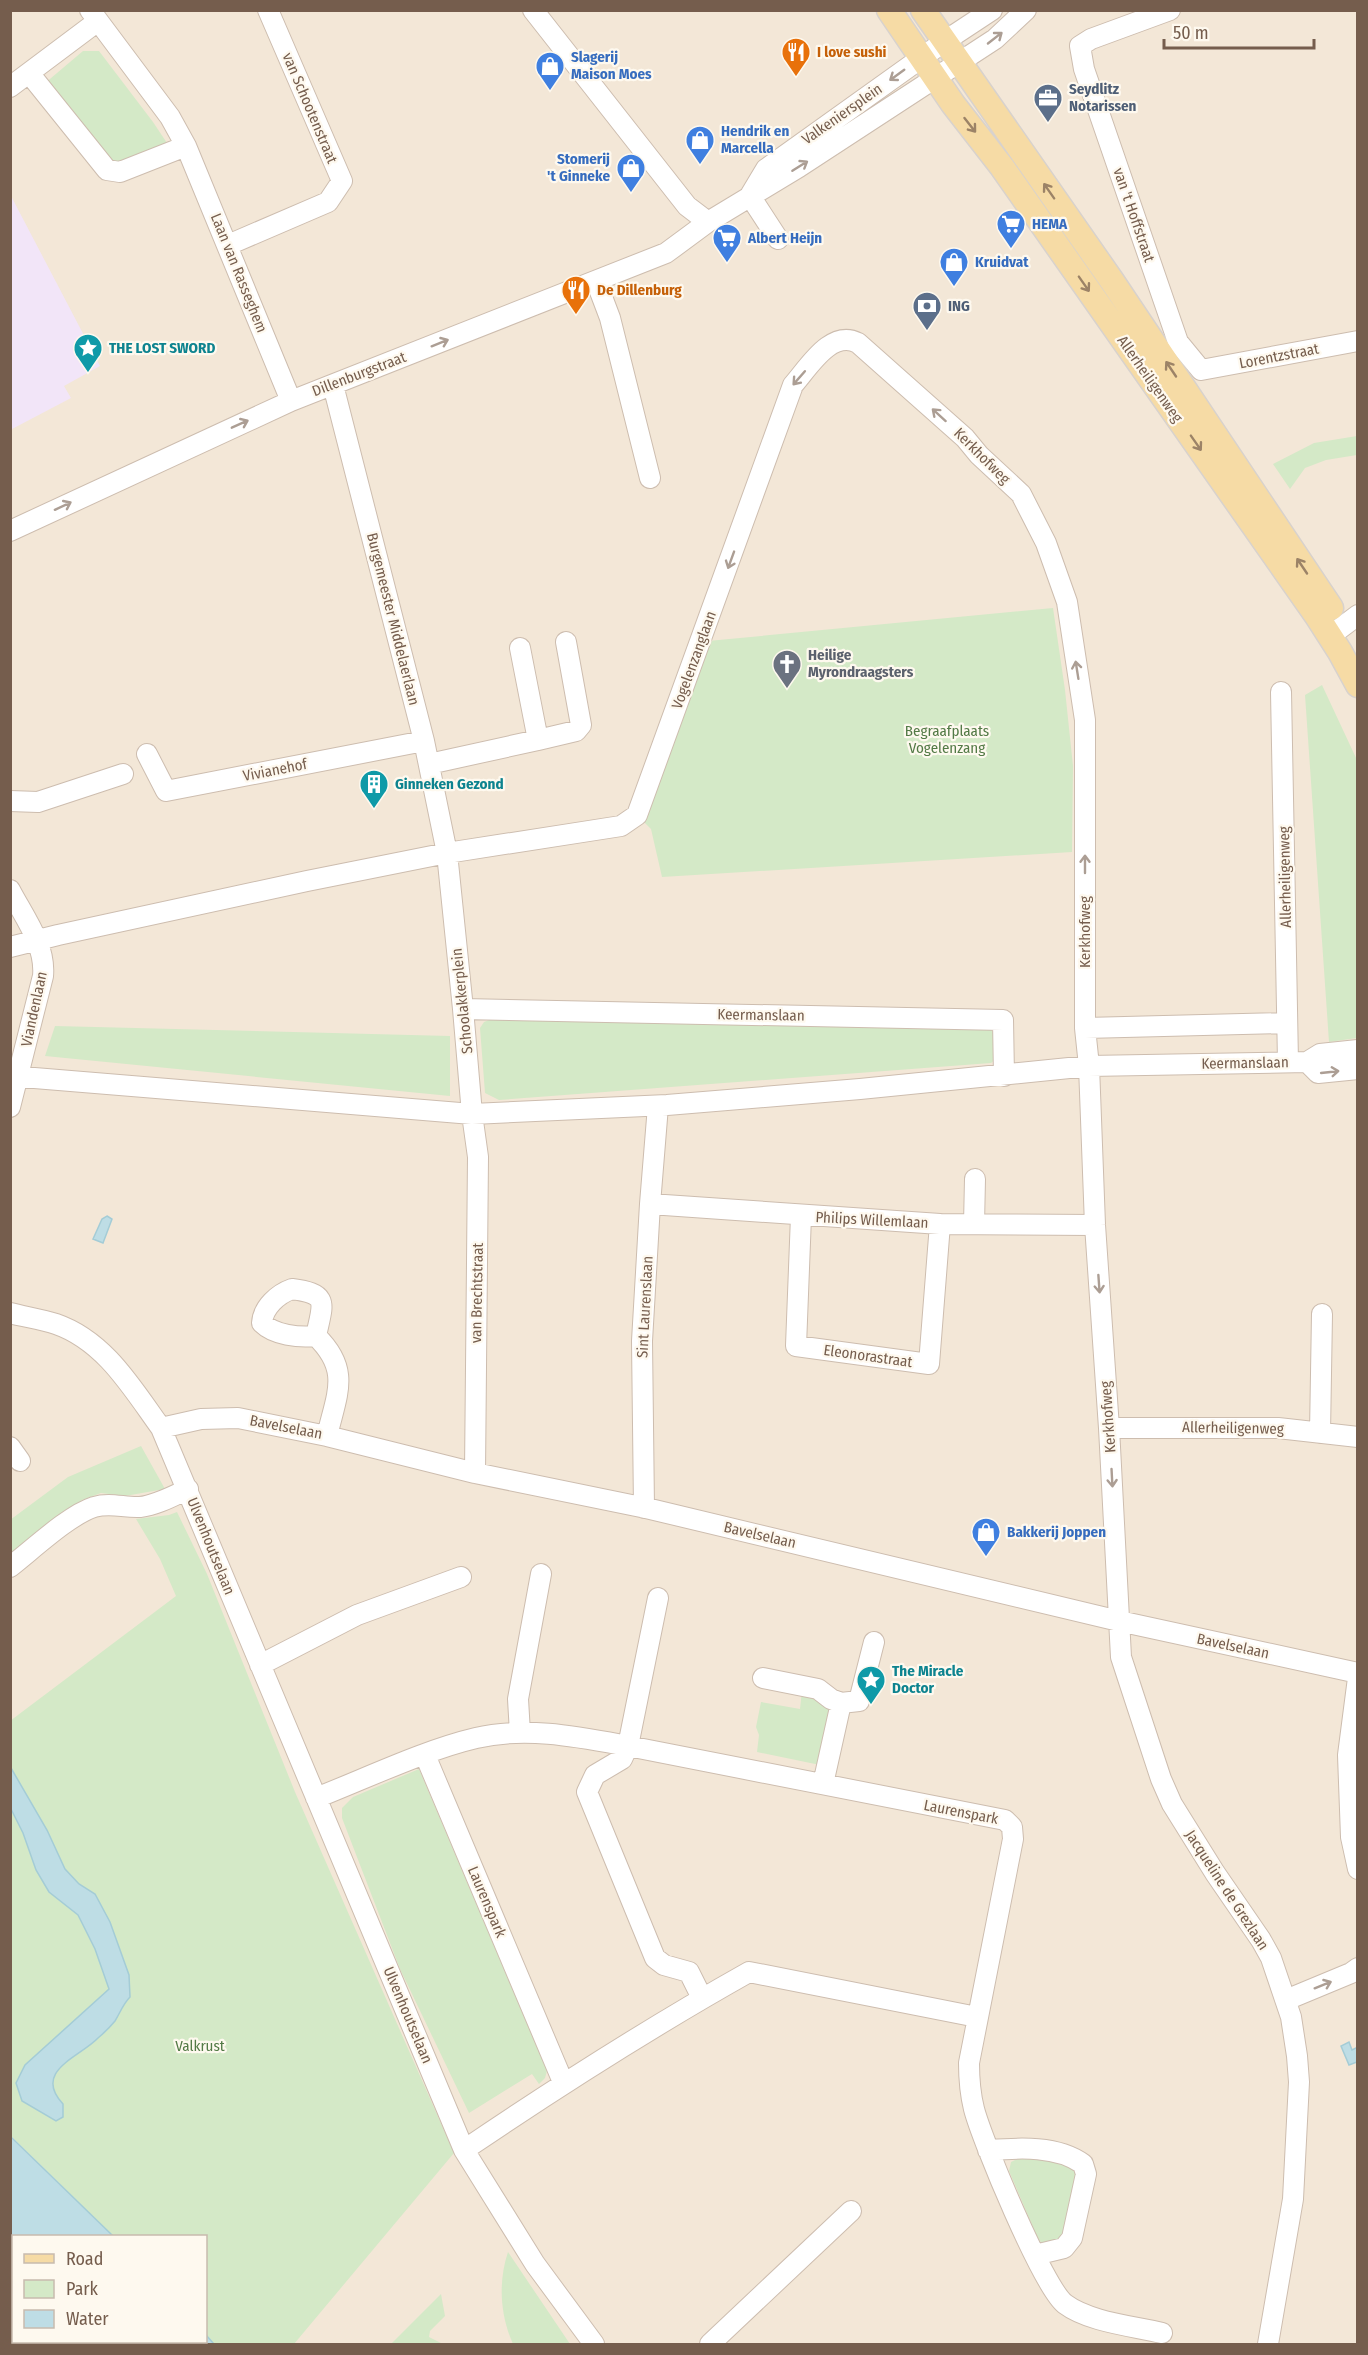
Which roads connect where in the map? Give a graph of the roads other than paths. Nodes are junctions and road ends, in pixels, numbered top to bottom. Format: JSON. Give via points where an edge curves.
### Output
{"nodes":[{"id":1,"x":268,"y":10,"type":"edge"},
{"id":2,"x":533,"y":10,"type":"edge"},
{"id":3,"x":890,"y":10,"type":"edge"},
{"id":4,"x":923,"y":10,"type":"edge"},
{"id":5,"x":992,"y":10,"type":"edge"},
{"id":6,"x":1026,"y":10,"type":"edge"},
{"id":7,"x":1170,"y":10,"type":"edge"},
{"id":8,"x":94,"y":16,"type":"edge"},
{"id":9,"x":945,"y":41,"type":"junction"},
{"id":10,"x":921,"y":58,"type":"junction"},
{"id":11,"x":960,"y":62,"type":"junction"},
{"id":12,"x":29,"y":73,"type":"junction"},
{"id":13,"x":935,"y":78,"type":"junction"},
{"id":14,"x":10,"y":87,"type":"edge"},
{"id":15,"x":186,"y":146,"type":"junction"},
{"id":16,"x":750,"y":196,"type":"junction"},
{"id":17,"x":708,"y":222,"type":"junction"},
{"id":18,"x":778,"y":239,"type":"dead end"},
{"id":19,"x":228,"y":245,"type":"junction"},
{"id":20,"x":596,"y":281,"type":"junction"},
{"id":21,"x":841,"y":339,"type":"joint"},
{"id":22,"x":1358,"y":341,"type":"edge"},
{"id":23,"x":1201,"y":370,"type":"joint"},
{"id":24,"x":333,"y":385,"type":"junction"},
{"id":25,"x":291,"y":400,"type":"junction"},
{"id":26,"x":651,"y":478,"type":"dead end"},
{"id":27,"x":10,"y":531,"type":"edge"},
{"id":28,"x":1343,"y":626,"type":"edge"},
{"id":29,"x":566,"y":642,"type":"dead end"},
{"id":30,"x":520,"y":648,"type":"dead end"},
{"id":31,"x":1358,"y":650,"type":"edge"},
{"id":32,"x":1358,"y":685,"type":"edge"},
{"id":33,"x":1281,"y":693,"type":"dead end"},
{"id":34,"x":538,"y":740,"type":"junction"},
{"id":35,"x":424,"y":741,"type":"junction"},
{"id":36,"x":147,"y":754,"type":"dead end"},
{"id":37,"x":429,"y":764,"type":"junction"},
{"id":38,"x":123,"y":774,"type":"dead end"},
{"id":39,"x":10,"y":801,"type":"edge"},
{"id":40,"x":447,"y":854,"type":"junction"},
{"id":41,"x":10,"y":890,"type":"edge"},
{"id":42,"x":36,"y":940,"type":"junction"},
{"id":43,"x":10,"y":947,"type":"edge"},
{"id":44,"x":463,"y":1009,"type":"junction"},
{"id":45,"x":1287,"y":1023,"type":"junction"},
{"id":46,"x":1085,"y":1028,"type":"junction"},
{"id":47,"x":1358,"y":1050,"type":"edge"},
{"id":48,"x":1297,"y":1062,"type":"junction"},
{"id":49,"x":1089,"y":1066,"type":"junction"},
{"id":50,"x":1358,"y":1069,"type":"edge"},
{"id":51,"x":1004,"y":1076,"type":"junction"},
{"id":52,"x":14,"y":1077,"type":"edge"},
{"id":53,"x":658,"y":1106,"type":"junction"},
{"id":54,"x":10,"y":1107,"type":"edge"},
{"id":55,"x":472,"y":1114,"type":"junction"},
{"id":56,"x":975,"y":1179,"type":"dead end"},
{"id":57,"x":650,"y":1204,"type":"junction"},
{"id":58,"x":801,"y":1216,"type":"junction"},
{"id":59,"x":940,"y":1224,"type":"junction"},
{"id":60,"x":974,"y":1224,"type":"junction"},
{"id":61,"x":1095,"y":1226,"type":"junction"},
{"id":62,"x":10,"y":1313,"type":"edge"},
{"id":63,"x":1322,"y":1314,"type":"dead end"},
{"id":64,"x":316,"y":1336,"type":"dead end"},
{"id":65,"x":161,"y":1428,"type":"junction"},
{"id":66,"x":1109,"y":1428,"type":"junction"},
{"id":67,"x":1320,"y":1432,"type":"junction"},
{"id":68,"x":327,"y":1436,"type":"junction"},
{"id":69,"x":1358,"y":1437,"type":"edge"},
{"id":70,"x":475,"y":1473,"type":"junction"},
{"id":71,"x":188,"y":1489,"type":"junction"},
{"id":72,"x":644,"y":1508,"type":"junction"},
{"id":73,"x":10,"y":1567,"type":"edge"},
{"id":74,"x":541,"y":1574,"type":"dead end"},
{"id":75,"x":461,"y":1577,"type":"dead end"},
{"id":76,"x":658,"y":1598,"type":"dead end"},
{"id":77,"x":1119,"y":1621,"type":"junction"},
{"id":78,"x":874,"y":1642,"type":"dead end"},
{"id":79,"x":260,"y":1665,"type":"junction"},
{"id":80,"x":1358,"y":1673,"type":"edge"},
{"id":81,"x":763,"y":1678,"type":"dead end"},
{"id":82,"x":1358,"y":1678,"type":"edge"},
{"id":83,"x":841,"y":1703,"type":"junction"},
{"id":84,"x":520,"y":1733,"type":"junction"},
{"id":85,"x":628,"y":1746,"type":"junction"},
{"id":86,"x":425,"y":1755,"type":"junction"},
{"id":87,"x":823,"y":1784,"type":"junction"},
{"id":88,"x":316,"y":1798,"type":"junction"},
{"id":89,"x":1358,"y":1869,"type":"edge"},
{"id":90,"x":1358,"y":1968,"type":"edge"},
{"id":91,"x":702,"y":1998,"type":"junction"},
{"id":92,"x":1286,"y":2000,"type":"junction"},
{"id":93,"x":977,"y":2017,"type":"junction"},
{"id":94,"x":563,"y":2082,"type":"junction"},
{"id":95,"x":464,"y":2150,"type":"junction"},
{"id":96,"x":988,"y":2150,"type":"junction"},
{"id":97,"x":851,"y":2211,"type":"dead end"},
{"id":98,"x":1035,"y":2255,"type":"junction"},
{"id":99,"x":1162,"y":2333,"type":"dead end"},
{"id":100,"x":594,"y":2344,"type":"edge"},
{"id":101,"x":710,"y":2344,"type":"edge"},
{"id":102,"x":1268,"y":2344,"type":"edge"}],
"edges":[{"from":1,"to":19,"type":"street","name":"van Schootenstraat","via":[[342,181],[328,202]]},
{"from":2,"to":17,"type":"street","via":[[687,206]]},
{"from":3,"to":10,"type":"main road","name":"Allerheiligenweg"},
{"from":4,"to":9,"type":"main road","name":"Allerheiligenweg"},
{"from":5,"to":9,"type":"street","name":"Valkeniersplein"},
{"from":11,"to":6,"type":"street","name":"Valkeniersplein","one_way":true,"via":[[995,39]]},
{"from":7,"to":23,"type":"street","name":"van 't Hoffstraat","via":[[1090,39],[1080,46],[1080,53],[1178,342]]},
{"from":8,"to":12,"type":"street"},
{"from":8,"to":15,"type":"street","name":"Laan van Rasseghem","via":[[170,117]]},
{"from":9,"to":10,"type":"street","name":"Valkeniersplein"},
{"from":9,"to":11,"type":"main road","name":"Allerheiligenweg"},
{"from":10,"to":13,"type":"main road","name":"Allerheiligenweg"},
{"from":10,"to":16,"type":"street","name":"Valkeniersplein","one_way":true,"via":[[766,169]]},
{"from":11,"to":13,"type":"street","name":"Valkeniersplein"},
{"from":28,"to":11,"type":"main road","name":"Allerheiligenweg","one_way":true},
{"from":12,"to":14,"type":"street"},
{"from":12,"to":15,"type":"street","via":[[107,170],[120,172]]},
{"from":16,"to":13,"type":"street","name":"Valkeniersplein","one_way":true},
{"from":13,"to":28,"type":"main road","name":"Allerheiligenweg","one_way":true},
{"from":15,"to":19,"type":"street","name":"Laan van Rasseghem"},
{"from":16,"to":17,"type":"street","name":"Valkeniersplein"},
{"from":16,"to":18,"type":"street"},
{"from":17,"to":20,"type":"street","name":"Dillenburgstraat","via":[[666,253]]},
{"from":19,"to":25,"type":"street","name":"Laan van Rasseghem"},
{"from":24,"to":20,"type":"street","name":"Dillenburgstraat","one_way":true},
{"from":20,"to":26,"type":"street","via":[[610,318]]},
{"from":21,"to":40,"type":"street","name":"Vogelenzanglaan","one_way":true,"via":[[832,342],[793,385],[638,815],[621,826]]},
{"from":46,"to":21,"type":"street","name":"Kerkhofweg","one_way":true,"via":[[1085,720],[1067,602],[1046,543],[1021,494],[965,438],[858,343]]},
{"from":22,"to":23,"type":"street","name":"Lorentzstraat"},
{"from":24,"to":25,"type":"street","name":"Dillenburgstraat"},
{"from":24,"to":35,"type":"street","name":"Burgemeester Middelaerlaan"},
{"from":27,"to":25,"type":"street","name":"Dillenburgstraat","one_way":true},
{"from":28,"to":31,"type":"main road","name":"Allerheiligenweg"},
{"from":28,"to":32,"type":"main road","name":"Allerheiligenweg"},
{"from":29,"to":34,"type":"street","via":[[581,725],[576,731]]},
{"from":30,"to":34,"type":"street"},
{"from":33,"to":45,"type":"street","name":"Allerheiligenweg"},
{"from":34,"to":37,"type":"street"},
{"from":35,"to":36,"type":"street","name":"Vivianehof","via":[[166,791]]},
{"from":35,"to":37,"type":"street","name":"Burgemeester Middelaerlaan"},
{"from":37,"to":40,"type":"street","name":"Burgemeester Middelaerlaan"},
{"from":38,"to":39,"type":"street","via":[[39,802]]},
{"from":40,"to":42,"type":"street"},
{"from":40,"to":44,"type":"street","name":"Schoolakkerplein"},
{"from":41,"to":42,"type":"street","name":"Viandenlaan"},
{"from":42,"to":43,"type":"street"},
{"from":42,"to":52,"type":"street","name":"Viandenlaan","via":[[43,957],[43,976]]},
{"from":44,"to":51,"type":"street","name":"Keermanslaan","via":[[1003,1020]]},
{"from":44,"to":55,"type":"street","name":"Schoolakkerplein"},
{"from":45,"to":46,"type":"street"},
{"from":45,"to":48,"type":"street","name":"Allerheiligenweg"},
{"from":46,"to":49,"type":"street","name":"Kerkhofweg"},
{"from":47,"to":48,"type":"street","name":"Keermanslaan","via":[[1320,1054]]},
{"from":48,"to":49,"type":"street","name":"Keermanslaan"},
{"from":48,"to":50,"type":"street","name":"Keermanslaan","one_way":true,"via":[[1318,1073]]},
{"from":49,"to":51,"type":"street","name":"Keermanslaan"},
{"from":49,"to":61,"type":"street","name":"Kerkhofweg"},
{"from":51,"to":53,"type":"street","name":"Keermanslaan"},
{"from":52,"to":54,"type":"street","name":"Viandenlaan"},
{"from":52,"to":55,"type":"street"},
{"from":53,"to":55,"type":"street","name":"Keermanslaan"},
{"from":53,"to":57,"type":"street","name":"Sint Laurenslaan"},
{"from":55,"to":70,"type":"street","name":"van Brechtstraat","via":[[478,1157]]},
{"from":56,"to":60,"type":"street"},
{"from":57,"to":58,"type":"street","name":"Philips Willemlaan"},
{"from":57,"to":72,"type":"street","name":"Sint Laurenslaan","via":[[642,1341]]},
{"from":58,"to":59,"type":"street","name":"Philips Willemlaan"},
{"from":58,"to":59,"type":"street","name":"Eleonorastraat","via":[[796,1346],[929,1364]]},
{"from":59,"to":60,"type":"street","name":"Philips Willemlaan"},
{"from":60,"to":61,"type":"street","name":"Philips Willemlaan"},
{"from":61,"to":66,"type":"street","name":"Kerkhofweg","one_way":true},
{"from":62,"to":65,"type":"street","name":"Ulvenhoutselaan","via":[[57,1324],[87,1339],[120,1371]]},
{"from":63,"to":67,"type":"street"},
{"from":64,"to":68,"type":"street","via":[[337,1362],[339,1383]]},
{"from":65,"to":68,"type":"street","name":"Bavelselaan","via":[[201,1419],[238,1418]]},
{"from":65,"to":71,"type":"street","name":"Ulvenhoutselaan"},
{"from":66,"to":67,"type":"street","name":"Allerheiligenweg","via":[[1233,1427]]},
{"from":66,"to":77,"type":"street","name":"Kerkhofweg","one_way":true},
{"from":67,"to":69,"type":"street","name":"Allerheiligenweg"},
{"from":68,"to":70,"type":"street","name":"Bavelselaan"},
{"from":70,"to":72,"type":"street","name":"Bavelselaan"},
{"from":71,"to":73,"type":"street","via":[[138,1507],[120,1504],[92,1508]]},
{"from":71,"to":79,"type":"street","name":"Ulvenhoutselaan"},
{"from":72,"to":77,"type":"street","name":"Bavelselaan"},
{"from":74,"to":84,"type":"street","via":[[518,1699]]},
{"from":75,"to":79,"type":"street","via":[[357,1615]]},
{"from":76,"to":85,"type":"street"},
{"from":77,"to":80,"type":"street","name":"Bavelselaan"},
{"from":77,"to":92,"type":"street","name":"Jacqueline de Grezlaan","via":[[1121,1657],[1172,1804],[1261,1940]]},
{"from":78,"to":83,"type":"street","via":[[859,1701]]},
{"from":79,"to":88,"type":"street","name":"Ulvenhoutselaan"},
{"from":81,"to":83,"type":"street","via":[[818,1689]]},
{"from":82,"to":89,"type":"street","via":[[1348,1755],[1351,1837]]},
{"from":83,"to":87,"type":"street"},
{"from":84,"to":85,"type":"street","name":"Laurenspark","via":[[570,1735]]},
{"from":84,"to":86,"type":"street","name":"Laurenspark","via":[[478,1737]]},
{"from":85,"to":87,"type":"street","name":"Laurenspark"},
{"from":85,"to":91,"type":"street","via":[[622,1759],[595,1775],[587,1792],[655,1958],[664,1965],[689,1972]]},
{"from":86,"to":88,"type":"street","name":"Laurenspark"},
{"from":86,"to":94,"type":"street","name":"Laurenspark"},
{"from":87,"to":93,"type":"street","name":"Laurenspark","via":[[1005,1820],[1012,1827],[1013,1839]]},
{"from":88,"to":95,"type":"street","name":"Ulvenhoutselaan"},
{"from":92,"to":90,"type":"street","one_way":true},
{"from":91,"to":93,"type":"street","via":[[749,1972]]},
{"from":91,"to":94,"type":"street"},
{"from":92,"to":102,"type":"street","name":"Jacqueline de Grezlaan","via":[[1299,2082],[1293,2199]]},
{"from":93,"to":96,"type":"street","name":"Laurenspark","via":[[969,2087]]},
{"from":94,"to":95,"type":"street"},
{"from":95,"to":100,"type":"street","name":"Ulvenhoutselaan","via":[[535,2264]]},
{"from":96,"to":98,"type":"street","name":"Laurenspark"},
{"from":96,"to":98,"type":"street","via":[[1020,2148],[1071,2156],[1083,2164],[1086,2174],[1072,2238],[1064,2248]]},
{"from":97,"to":101,"type":"street"},
{"from":98,"to":99,"type":"street","name":"Laurenspark","via":[[1064,2304],[1090,2316]]}]}
